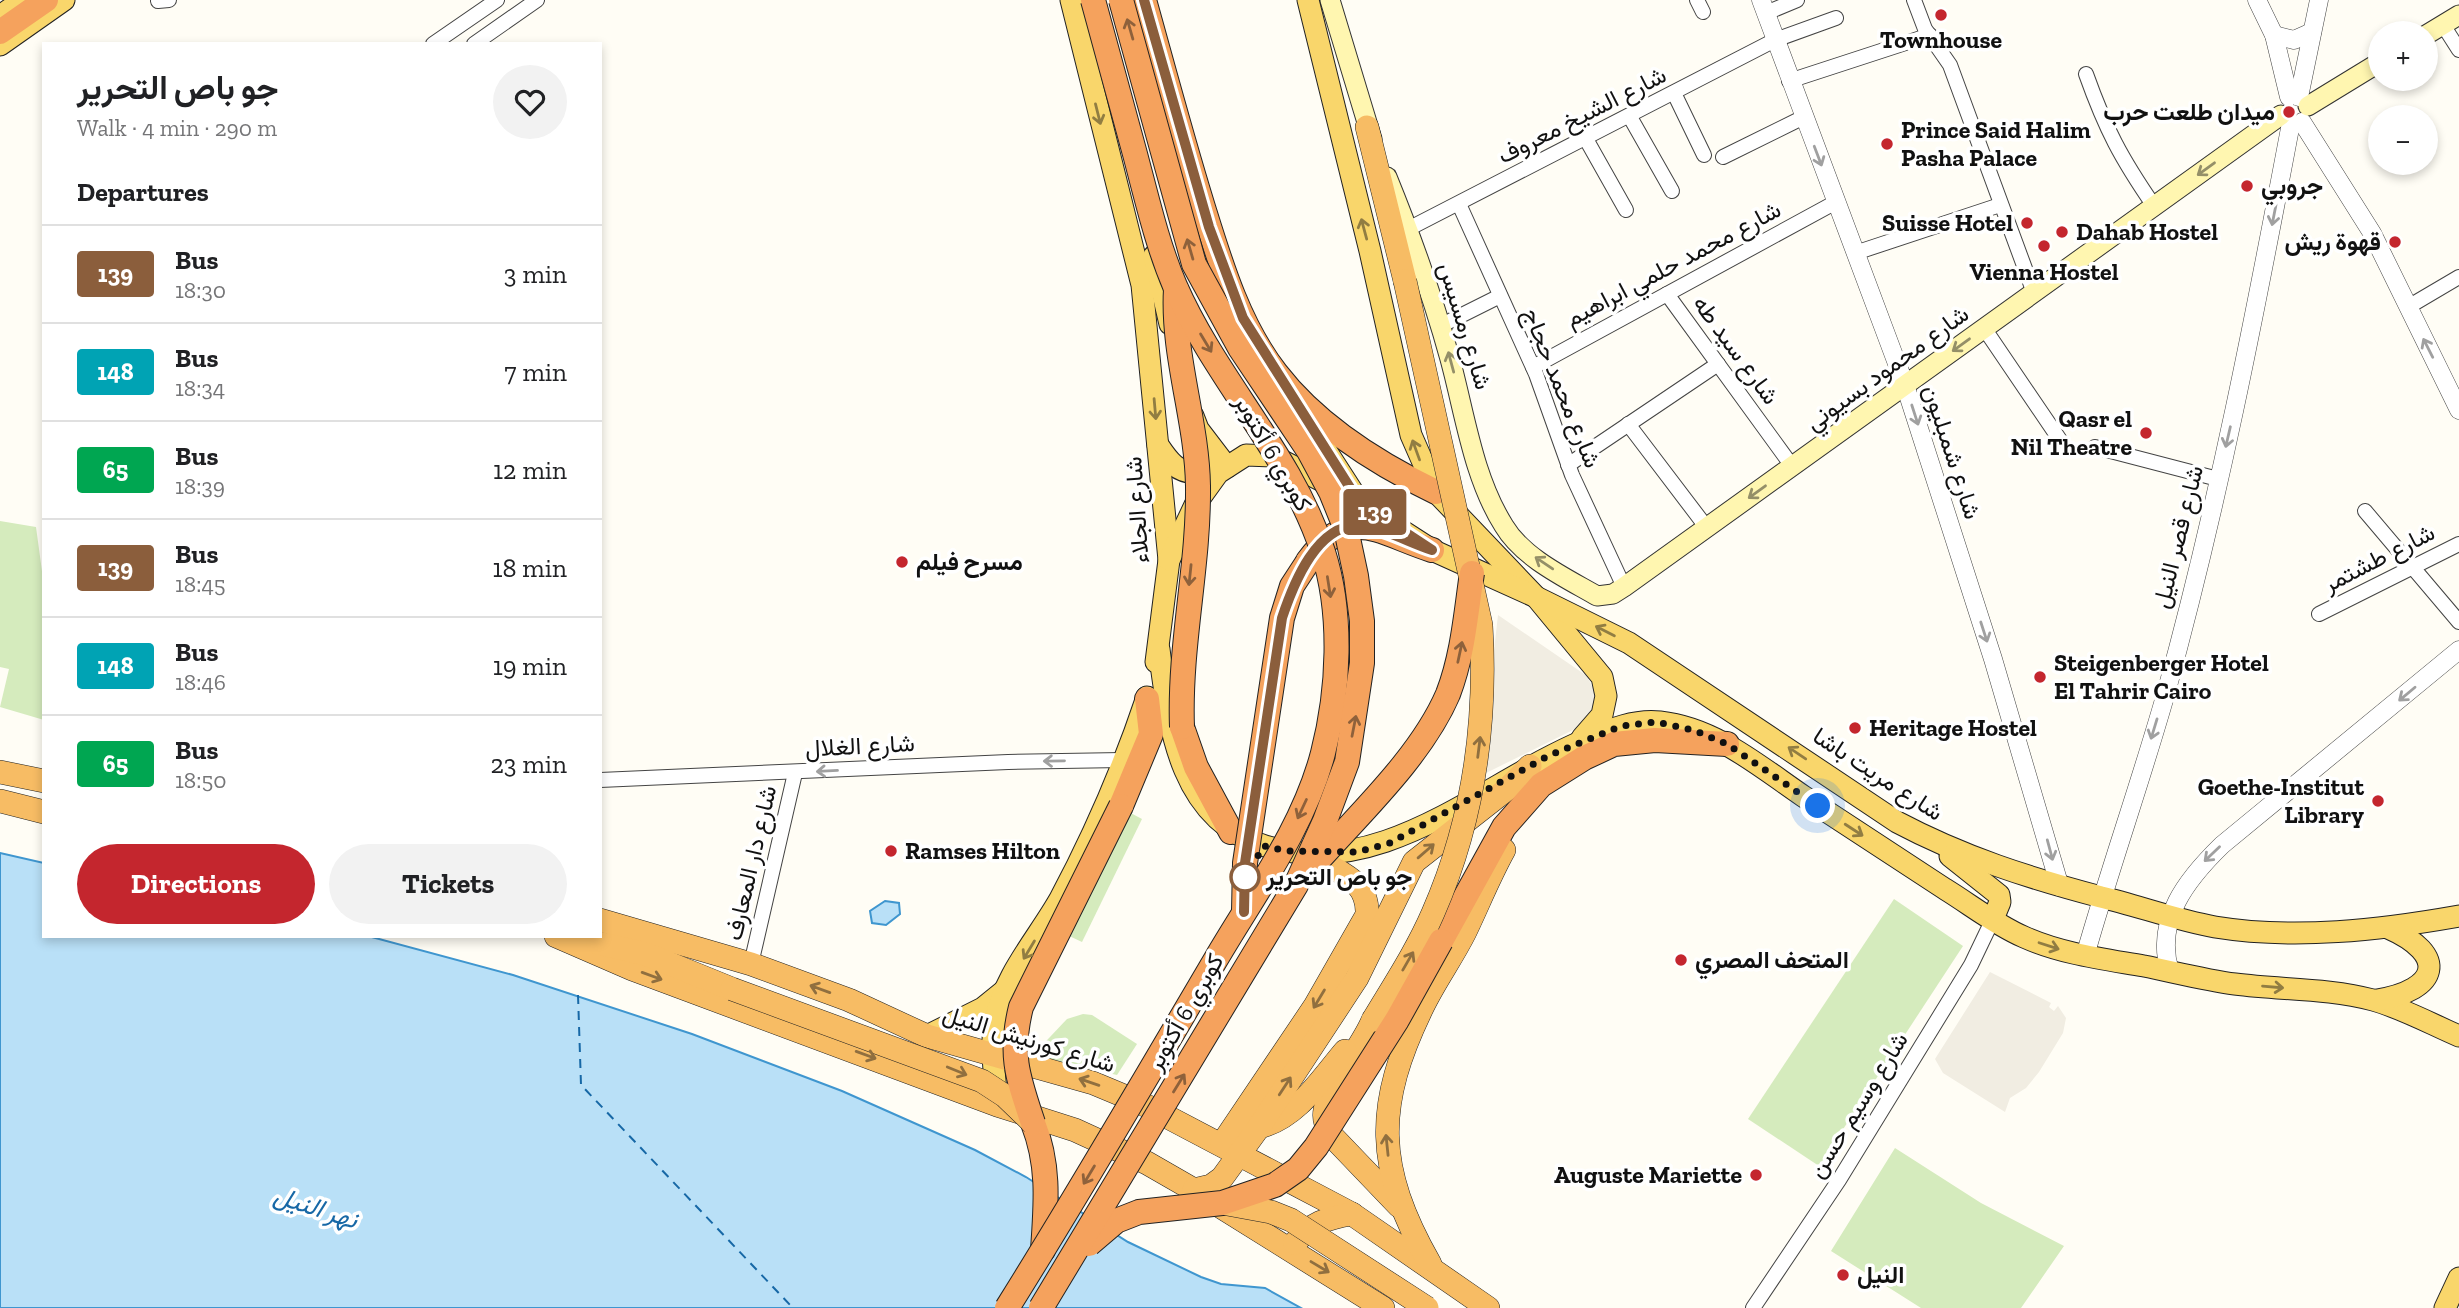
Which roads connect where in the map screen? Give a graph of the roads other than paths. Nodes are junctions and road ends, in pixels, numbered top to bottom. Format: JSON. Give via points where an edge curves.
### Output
{"nodes":[{"id":1,"x":23,"y":0,"type":"edge"},
{"id":2,"x":46,"y":0,"type":"edge"},
{"id":3,"x":64,"y":0,"type":"edge"},
{"id":4,"x":497,"y":0,"type":"edge"},
{"id":5,"x":537,"y":0,"type":"edge"},
{"id":6,"x":1071,"y":0,"type":"edge"},
{"id":7,"x":1091,"y":0,"type":"edge"},
{"id":8,"x":1121,"y":0,"type":"edge"},
{"id":9,"x":1144,"y":0,"type":"edge"},
{"id":10,"x":1308,"y":0,"type":"edge"},
{"id":11,"x":1330,"y":0,"type":"edge"},
{"id":12,"x":1797,"y":0,"type":"edge"},
{"id":13,"x":1914,"y":0,"type":"edge"},
{"id":14,"x":2257,"y":0,"type":"edge"},
{"id":15,"x":2319,"y":0,"type":"edge"},
{"id":16,"x":1763,"y":6,"type":"edge"},
{"id":17,"x":0,"y":16,"type":"edge"},
{"id":18,"x":1836,"y":18,"type":"dead end"},
{"id":19,"x":2451,"y":20,"type":"edge"},
{"id":20,"x":0,"y":32,"type":"edge"},
{"id":21,"x":2312,"y":32,"type":"junction"},
{"id":22,"x":2274,"y":35,"type":"junction"},
{"id":23,"x":1930,"y":36,"type":"junction"},
{"id":24,"x":1775,"y":40,"type":"junction"},
{"id":25,"x":436,"y":42,"type":"edge"},
{"id":26,"x":477,"y":42,"type":"edge"},
{"id":27,"x":0,"y":45,"type":"edge"},
{"id":28,"x":2459,"y":50,"type":"edge"},
{"id":29,"x":2368,"y":69,"type":"edge"},
{"id":30,"x":2086,"y":74,"type":"dead end"},
{"id":31,"x":1789,"y":81,"type":"junction"},
{"id":32,"x":1674,"y":93,"type":"junction"},
{"id":33,"x":2295,"y":110,"type":"junction"},
{"id":34,"x":1630,"y":117,"type":"junction"},
{"id":35,"x":1804,"y":117,"type":"junction"},
{"id":36,"x":1367,"y":127,"type":"junction"},
{"id":37,"x":1586,"y":139,"type":"junction"},
{"id":38,"x":1704,"y":155,"type":"dead end"},
{"id":39,"x":1723,"y":157,"type":"dead end"},
{"id":40,"x":1672,"y":191,"type":"dead end"},
{"id":41,"x":1836,"y":202,"type":"junction"},
{"id":42,"x":1459,"y":204,"type":"junction"},
{"id":43,"x":2000,"y":205,"type":"junction"},
{"id":44,"x":2154,"y":206,"type":"junction"},
{"id":45,"x":1626,"y":210,"type":"dead end"},
{"id":46,"x":1408,"y":229,"type":"junction"},
{"id":47,"x":1855,"y":253,"type":"junction"},
{"id":48,"x":2459,"y":277,"type":"edge"},
{"id":49,"x":1176,"y":288,"type":"junction"},
{"id":50,"x":2034,"y":293,"type":"junction"},
{"id":51,"x":1667,"y":294,"type":"junction"},
{"id":52,"x":1500,"y":296,"type":"junction"},
{"id":53,"x":2408,"y":307,"type":"junction"},
{"id":54,"x":1440,"y":326,"type":"junction"},
{"id":55,"x":1984,"y":328,"type":"junction"},
{"id":56,"x":1718,"y":364,"type":"junction"},
{"id":57,"x":1533,"y":367,"type":"junction"},
{"id":58,"x":1275,"y":372,"type":"junction"},
{"id":59,"x":1905,"y":385,"type":"junction"},
{"id":60,"x":2459,"y":410,"type":"edge"},
{"id":61,"x":1628,"y":424,"type":"junction"},
{"id":62,"x":2060,"y":440,"type":"dead end"},
{"id":63,"x":1208,"y":443,"type":"junction"},
{"id":64,"x":1158,"y":445,"type":"junction"},
{"id":65,"x":2095,"y":447,"type":"dead end"},
{"id":66,"x":1568,"y":465,"type":"junction"},
{"id":67,"x":1793,"y":466,"type":"junction"},
{"id":68,"x":1227,"y":467,"type":"junction"},
{"id":69,"x":2218,"y":479,"type":"junction"},
{"id":70,"x":1436,"y":492,"type":"junction"},
{"id":71,"x":1359,"y":502,"type":"junction"},
{"id":72,"x":2365,"y":511,"type":"dead end"},
{"id":73,"x":1707,"y":528,"type":"junction"},
{"id":74,"x":2459,"y":544,"type":"edge"},
{"id":75,"x":1432,"y":550,"type":"junction"},
{"id":76,"x":1169,"y":560,"type":"junction"},
{"id":77,"x":2412,"y":566,"type":"junction"},
{"id":78,"x":1472,"y":573,"type":"junction"},
{"id":79,"x":1624,"y":587,"type":"junction"},
{"id":80,"x":1536,"y":597,"type":"junction"},
{"id":81,"x":2319,"y":614,"type":"dead end"},
{"id":82,"x":2459,"y":621,"type":"edge"},
{"id":83,"x":1159,"y":649,"type":"junction"},
{"id":84,"x":2459,"y":650,"type":"edge"},
{"id":85,"x":1147,"y":699,"type":"junction"},
{"id":86,"x":1575,"y":744,"type":"junction"},
{"id":87,"x":1727,"y":744,"type":"junction"},
{"id":88,"x":1122,"y":761,"type":"junction"},
{"id":89,"x":1530,"y":766,"type":"junction"},
{"id":90,"x":0,"y":772,"type":"edge"},
{"id":91,"x":795,"y":772,"type":"junction"},
{"id":92,"x":1555,"y":776,"type":"junction"},
{"id":93,"x":602,"y":779,"type":"edge"},
{"id":94,"x":42,"y":782,"type":"edge"},
{"id":95,"x":0,"y":801,"type":"edge"},
{"id":96,"x":42,"y":812,"type":"edge"},
{"id":97,"x":1231,"y":832,"type":"junction"},
{"id":98,"x":1937,"y":844,"type":"junction"},
{"id":99,"x":1308,"y":852,"type":"junction"},
{"id":100,"x":1296,"y":885,"type":"junction"},
{"id":101,"x":2060,"y":887,"type":"junction"},
{"id":102,"x":2102,"y":897,"type":"junction"},
{"id":103,"x":1244,"y":912,"type":"junction"},
{"id":104,"x":2459,"y":916,"type":"edge"},
{"id":105,"x":2170,"y":917,"type":"junction"},
{"id":106,"x":1993,"y":919,"type":"junction"},
{"id":107,"x":602,"y":921,"type":"edge"},
{"id":108,"x":2388,"y":928,"type":"junction"},
{"id":109,"x":562,"y":938,"type":"edge"},
{"id":110,"x":2085,"y":956,"type":"junction"},
{"id":111,"x":751,"y":964,"type":"junction"},
{"id":112,"x":2170,"y":972,"type":"junction"},
{"id":113,"x":1004,"y":991,"type":"junction"},
{"id":114,"x":2375,"y":1000,"type":"junction"},
{"id":115,"x":1373,"y":1020,"type":"junction"},
{"id":116,"x":920,"y":1034,"type":"junction"},
{"id":117,"x":2459,"y":1035,"type":"edge"},
{"id":118,"x":993,"y":1056,"type":"junction"},
{"id":119,"x":904,"y":1070,"type":"junction"},
{"id":120,"x":997,"y":1105,"type":"junction"},
{"id":121,"x":1033,"y":1123,"type":"junction"},
{"id":122,"x":1259,"y":1127,"type":"junction"},
{"id":123,"x":1231,"y":1149,"type":"junction"},
{"id":124,"x":1195,"y":1190,"type":"junction"},
{"id":125,"x":1222,"y":1203,"type":"junction"},
{"id":126,"x":1403,"y":1211,"type":"junction"},
{"id":127,"x":1352,"y":1214,"type":"junction"},
{"id":128,"x":1290,"y":1249,"type":"junction"},
{"id":129,"x":1043,"y":1250,"type":"junction"},
{"id":130,"x":1071,"y":1260,"type":"junction"},
{"id":131,"x":1433,"y":1268,"type":"junction"},
{"id":132,"x":2459,"y":1278,"type":"edge"},
{"id":133,"x":1007,"y":1308,"type":"edge"},
{"id":134,"x":1041,"y":1308,"type":"edge"},
{"id":135,"x":1383,"y":1308,"type":"edge"},
{"id":136,"x":1427,"y":1308,"type":"edge"},
{"id":137,"x":1488,"y":1308,"type":"edge"},
{"id":138,"x":1753,"y":1308,"type":"edge"},
{"id":139,"x":2445,"y":1308,"type":"edge"}],
"edges":[{"from":1,"to":17,"type":"main road"},
{"from":2,"to":20,"type":"highway"},
{"from":3,"to":27,"type":"main road"},
{"from":4,"to":25,"type":"street"},
{"from":5,"to":26,"type":"street"},
{"from":6,"to":64,"type":"main road","name":"شارع الجلاء","one_way":true,"via":[[1142,285]]},
{"from":7,"to":49,"type":"highway","name":"كوبري 6 أكتوبر","bridge":true,"via":[[1157,239]]},
{"from":7,"to":63,"type":"main road","via":[[1185,396]]},
{"from":100,"to":8,"type":"highway","name":"كوبري 6 أكتوبر","one_way":true,"bridge":true,"via":[[1347,762],[1362,663],[1356,576],[1346,529],[1331,492],[1240,348],[1194,264]]},
{"from":9,"to":58,"type":"highway","via":[[1224,274]]},
{"from":70,"to":10,"type":"main road","one_way":true,"via":[[1411,435]]},
{"from":11,"to":36,"type":"main road","name":"شارع رمسيس"},
{"from":12,"to":16,"type":"street"},
{"from":13,"to":23,"type":"street"},
{"from":14,"to":22,"type":"street"},
{"from":15,"to":21,"type":"street","name":"شارع قصر النيل"},
{"from":16,"to":24,"type":"street","name":"شارع شمبليون"},
{"from":18,"to":24,"type":"street","name":"شارع الشيخ معروف"},
{"from":19,"to":28,"type":"street"},
{"from":21,"to":22,"type":"street","via":[[2294,40]]},
{"from":21,"to":33,"type":"street","name":"شارع قصر النيل"},
{"from":22,"to":33,"type":"street"},
{"from":23,"to":31,"type":"street"},
{"from":23,"to":43,"type":"street","via":[[1950,65]]},
{"from":24,"to":31,"type":"street","name":"شارع شمبليون"},
{"from":24,"to":32,"type":"street","name":"شارع الشيخ معروف"},
{"from":29,"to":33,"type":"main road","name":"شارع محمود بسيوني"},
{"from":30,"to":44,"type":"street","via":[[2106,130]]},
{"from":31,"to":35,"type":"street","name":"شارع شمبليون"},
{"from":32,"to":34,"type":"street","name":"شارع الشيخ معروف"},
{"from":32,"to":38,"type":"street"},
{"from":33,"to":44,"type":"main road","name":"شارع محمود بسيوني","one_way":true},
{"from":33,"to":53,"type":"street","via":[[2372,233]]},
{"from":33,"to":69,"type":"street","name":"شارع قصر النيل","one_way":true},
{"from":34,"to":37,"type":"street","name":"شارع الشيخ معروف"},
{"from":34,"to":40,"type":"street"},
{"from":35,"to":39,"type":"street"},
{"from":35,"to":41,"type":"street","name":"شارع شمبليون","one_way":true},
{"from":36,"to":46,"type":"main road","name":"شارع رمسيس"},
{"from":36,"to":78,"type":"highway","bridge":true},
{"from":37,"to":42,"type":"street","name":"شارع الشيخ معروف"},
{"from":37,"to":45,"type":"street"},
{"from":41,"to":47,"type":"street","name":"شارع شمبليون"},
{"from":41,"to":51,"type":"street","name":"شارع محمد حلمي ابراهيم"},
{"from":42,"to":46,"type":"street","name":"شارع الشيخ معروف"},
{"from":42,"to":52,"type":"street","name":"شارع محمد حجاج"},
{"from":43,"to":47,"type":"street"},
{"from":43,"to":50,"type":"street"},
{"from":44,"to":50,"type":"main road","name":"شارع محمود بسيوني"},
{"from":46,"to":54,"type":"main road","name":"شارع رمسيس"},
{"from":47,"to":59,"type":"street","name":"شارع شمبليون"},
{"from":48,"to":53,"type":"street"},
{"from":49,"to":97,"type":"highway","one_way":true,"bridge":true,"via":[[1176,332],[1195,438],[1198,488],[1181,658],[1182,727],[1196,767]]},
{"from":49,"to":103,"type":"highway","name":"كوبري 6 أكتوبر","one_way":true,"bridge":true,"via":[[1310,514],[1325,557],[1333,610],[1333,708],[1322,756],[1285,844]]},
{"from":50,"to":55,"type":"main road","name":"شارع محمود بسيوني"},
{"from":51,"to":56,"type":"street","name":"شارع سيد طه"},
{"from":51,"to":57,"type":"street","name":"شارع محمد حلمي ابراهيم"},
{"from":52,"to":54,"type":"street"},
{"from":52,"to":57,"type":"street","name":"شارع محمد حجاج"},
{"from":60,"to":53,"type":"street","one_way":true},
{"from":79,"to":54,"type":"main road","name":"شارع رمسيس","one_way":true,"via":[[1597,596],[1523,549],[1504,528],[1475,459]]},
{"from":55,"to":59,"type":"main road","name":"شارع محمود بسيوني","one_way":true},
{"from":55,"to":62,"type":"street"},
{"from":56,"to":61,"type":"street"},
{"from":56,"to":67,"type":"street","name":"شارع سيد طه"},
{"from":57,"to":66,"type":"street","name":"شارع محمد حجاج"},
{"from":58,"to":70,"type":"highway","via":[[1347,438],[1399,474]]},
{"from":58,"to":71,"type":"main road"},
{"from":59,"to":67,"type":"main road","name":"شارع محمود بسيوني"},
{"from":59,"to":101,"type":"street","name":"شارع شمبليون","one_way":true},
{"from":61,"to":66,"type":"street"},
{"from":61,"to":73,"type":"street"},
{"from":63,"to":64,"type":"main road","via":[[1206,464],[1191,473],[1176,467]]},
{"from":63,"to":68,"type":"main road"},
{"from":64,"to":76,"type":"main road","name":"شارع الجلاء"},
{"from":65,"to":69,"type":"street"},
{"from":66,"to":79,"type":"street","name":"شارع محمد حجاج"},
{"from":67,"to":73,"type":"main road","name":"شارع محمود بسيوني","one_way":true},
{"from":68,"to":71,"type":"main road","name":"شارع مريت باشا","via":[[1245,456],[1273,456]]},
{"from":68,"to":76,"type":"main road","via":[[1206,486]]},
{"from":69,"to":102,"type":"street","name":"شارع قصر النيل","one_way":true,"via":[[2166,692]]},
{"from":70,"to":80,"type":"main road"},
{"from":71,"to":75,"type":"main road","name":"شارع مريت باشا"},
{"from":72,"to":77,"type":"street"},
{"from":73,"to":79,"type":"main road","name":"شارع محمود بسيوني"},
{"from":74,"to":77,"type":"street","name":"شارع طشتمر"},
{"from":75,"to":80,"type":"main road","name":"شارع مريت باشا"},
{"from":75,"to":103,"type":"highway","bridge":true,"via":[[1369,528],[1346,527],[1320,546],[1292,586],[1282,618],[1245,863]]},
{"from":76,"to":83,"type":"main road","name":"شارع الجلاء"},
{"from":77,"to":81,"type":"street","name":"شارع طشتمر"},
{"from":77,"to":82,"type":"street"},
{"from":100,"to":78,"type":"highway","one_way":true,"bridge":true,"via":[[1427,731],[1447,695],[1461,654]]},
{"from":115,"to":78,"type":"highway","one_way":true,"bridge":true,"via":[[1433,914],[1458,844],[1476,767],[1483,668]]},
{"from":80,"to":86,"type":"main road","via":[[1602,677],[1606,696],[1602,715]]},
{"from":98,"to":80,"type":"main road","name":"شارع مريت باشا","one_way":true,"via":[[1896,822],[1629,643]]},
{"from":83,"to":85,"type":"main road","name":"شارع الجلاء"},
{"from":83,"to":97,"type":"main road","via":[[1172,737],[1190,786]]},
{"from":84,"to":105,"type":"street","one_way":true,"via":[[2222,845],[2183,887]]},
{"from":85,"to":88,"type":"main road","name":"شارع الجلاء"},
{"from":85,"to":121,"type":"highway","bridge":true,"via":[[1151,734],[1121,806],[1021,1007],[1013,1038],[1014,1061]]},
{"from":86,"to":87,"type":"main road","via":[[1621,726],[1656,722]]},
{"from":86,"to":89,"type":"main road"},
{"from":87,"to":92,"type":"highway","via":[[1655,740],[1614,744]]},
{"from":87,"to":106,"type":"main road","one_way":true},
{"from":88,"to":91,"type":"street","name":"شارع الغلال","one_way":true},
{"from":88,"to":113,"type":"main road","name":"شارع الجلاء","one_way":true,"via":[[1060,899]]},
{"from":89,"to":99,"type":"main road","via":[[1390,843],[1357,852]]},
{"from":122,"to":89,"type":"highway","one_way":true,"via":[[1357,978],[1414,862]]},
{"from":90,"to":94,"type":"highway"},
{"from":91,"to":93,"type":"street","name":"شارع الغلال"},
{"from":91,"to":111,"type":"street","name":"شارع دار المعارف"},
{"from":92,"to":125,"type":"highway","bridge":true,"via":[[1541,785],[1504,827],[1398,1020],[1316,1147],[1298,1169],[1275,1185]]},
{"from":126,"to":92,"type":"highway","one_way":true,"via":[[1390,1170],[1385,1132],[1396,1073],[1423,1006],[1500,858]]},
{"from":95,"to":96,"type":"highway"},
{"from":97,"to":99,"type":"main road","via":[[1264,846]]},
{"from":98,"to":101,"type":"main road","name":"شارع مريت باشا"},
{"from":98,"to":106,"type":"main road","via":[[1998,895]]},
{"from":99,"to":123,"type":"highway","one_way":true,"via":[[1363,889],[1367,915]]},
{"from":130,"to":100,"type":"highway","name":"كوبري 6 أكتوبر","one_way":true,"bridge":true},
{"from":101,"to":102,"type":"main road","name":"شارع مريت باشا"},
{"from":102,"to":105,"type":"main road","name":"شارع مريت باشا"},
{"from":102,"to":110,"type":"street","name":"شارع قصر النيل"},
{"from":103,"to":129,"type":"highway","name":"كوبري 6 أكتوبر","one_way":true,"bridge":true},
{"from":104,"to":108,"type":"main road","name":"شارع مريت باشا"},
{"from":105,"to":108,"type":"main road","name":"شارع مريت باشا","via":[[2266,931]]},
{"from":105,"to":112,"type":"street","via":[[2165,946]]},
{"from":106,"to":110,"type":"main road","one_way":true,"via":[[2025,938]]},
{"from":106,"to":138,"type":"street","name":"شارع وسيم حسن","via":[[1971,965],[1847,1169]]},
{"from":107,"to":111,"type":"highway","name":"شارع كورنيش النيل"},
{"from":108,"to":114,"type":"main road","via":[[2422,948],[2428,970],[2421,985],[2405,995]]},
{"from":109,"to":119,"type":"highway","one_way":true,"via":[[632,969]]},
{"from":109,"to":121,"type":"highway","one_way":true,"bridge":true,"via":[[646,954],[982,1081]]},
{"from":110,"to":112,"type":"main road"},
{"from":116,"to":111,"type":"highway","name":"شارع كورنيش النيل","one_way":true,"via":[[849,1000]]},
{"from":112,"to":114,"type":"main road","one_way":true},
{"from":113,"to":116,"type":"main road","name":"شارع الجلاء","via":[[983,1008]]},
{"from":113,"to":118,"type":"main road","name":"شارع الجلاء","via":[[995,1021]]},
{"from":114,"to":117,"type":"main road"},
{"from":115,"to":122,"type":"highway","via":[[1288,1115]]},
{"from":115,"to":126,"type":"highway","via":[[1332,1093],[1325,1124]]},
{"from":116,"to":118,"type":"highway","name":"شارع كورنيش النيل"},
{"from":116,"to":119,"type":"highway","via":[[926,1061],[922,1069]]},
{"from":118,"to":120,"type":"main road","name":"شارع الجلاء"},
{"from":123,"to":118,"type":"highway","name":"شارع كورنيش النيل","one_way":true,"via":[[1093,1083]]},
{"from":119,"to":120,"type":"highway"},
{"from":120,"to":124,"type":"highway","via":[[1076,1130]]},
{"from":121,"to":129,"type":"highway","via":[[1044,1151],[1047,1179]]},
{"from":122,"to":123,"type":"highway"},
{"from":123,"to":124,"type":"highway","via":[[1222,1178]]},
{"from":123,"to":127,"type":"highway","name":"شارع كورنيش النيل"},
{"from":124,"to":128,"type":"highway"},
{"from":125,"to":130,"type":"highway","bridge":true,"via":[[1158,1209],[1116,1221]]},
{"from":125,"to":136,"type":"highway","bridge":true,"via":[[1291,1220]]},
{"from":126,"to":131,"type":"highway"},
{"from":127,"to":128,"type":"highway","via":[[1328,1217],[1308,1227]]},
{"from":127,"to":131,"type":"highway","name":"شارع كورنيش النيل"},
{"from":128,"to":135,"type":"highway","one_way":true},
{"from":129,"to":133,"type":"highway","name":"كوبري 6 أكتوبر","bridge":true},
{"from":130,"to":134,"type":"highway","name":"كوبري 6 أكتوبر","bridge":true},
{"from":131,"to":137,"type":"highway","name":"شارع كورنيش النيل"},
{"from":132,"to":139,"type":"main road"}]}
